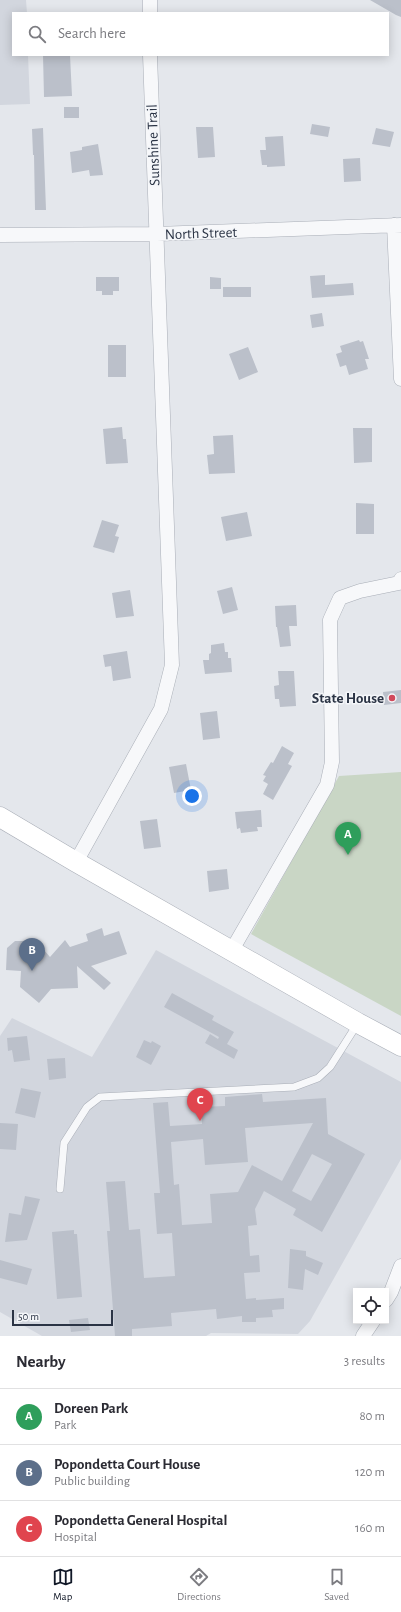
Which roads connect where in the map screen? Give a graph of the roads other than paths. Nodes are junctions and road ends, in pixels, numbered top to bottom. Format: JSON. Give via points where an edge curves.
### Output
{"nodes":[{"id":1,"x":150,"y":0,"type":"edge"},
{"id":2,"x":150,"y":12,"type":"edge"},
{"id":3,"x":150,"y":56,"type":"edge"},
{"id":4,"x":398,"y":225,"type":"edge"},
{"id":5,"x":157,"y":234,"type":"junction"},
{"id":6,"x":0,"y":235,"type":"edge"},
{"id":7,"x":401,"y":379,"type":"edge"},
{"id":8,"x":401,"y":579,"type":"edge"},
{"id":9,"x":0,"y":817,"type":"edge"},
{"id":10,"x":76,"y":862,"type":"junction"},
{"id":11,"x":232,"y":950,"type":"junction"},
{"id":12,"x":358,"y":1023,"type":"junction"},
{"id":13,"x":401,"y":1046,"type":"edge"},
{"id":14,"x":60,"y":1189,"type":"dead end"},
{"id":15,"x":401,"y":1266,"type":"edge"},
{"id":16,"x":389,"y":1295,"type":"edge"},
{"id":17,"x":371,"y":1324,"type":"edge"},
{"id":18,"x":363,"y":1336,"type":"edge"}],
"edges":[{"from":1,"to":2,"type":"street"},
{"from":3,"to":5,"type":"street","name":"Sunshine Trail"},
{"from":4,"to":5,"type":"street","name":"North Street"},
{"from":4,"to":7,"type":"street"},
{"from":5,"to":6,"type":"street","name":"North Street"},
{"from":5,"to":10,"type":"street","name":"Sunshine Trail","via":[[172,665],[161,709]]},
{"from":8,"to":11,"type":"street","via":[[399,583],[340,598],[330,620],[332,762],[327,785]]},
{"from":9,"to":10,"type":"main road"},
{"from":10,"to":11,"type":"main road"},
{"from":11,"to":12,"type":"main road"},
{"from":12,"to":13,"type":"main road"},
{"from":12,"to":14,"type":"lane","via":[[330,1067],[318,1078],[294,1087],[100,1097],[87,1108],[64,1143]]},
{"from":15,"to":16,"type":"street"},
{"from":17,"to":18,"type":"street"}]}
